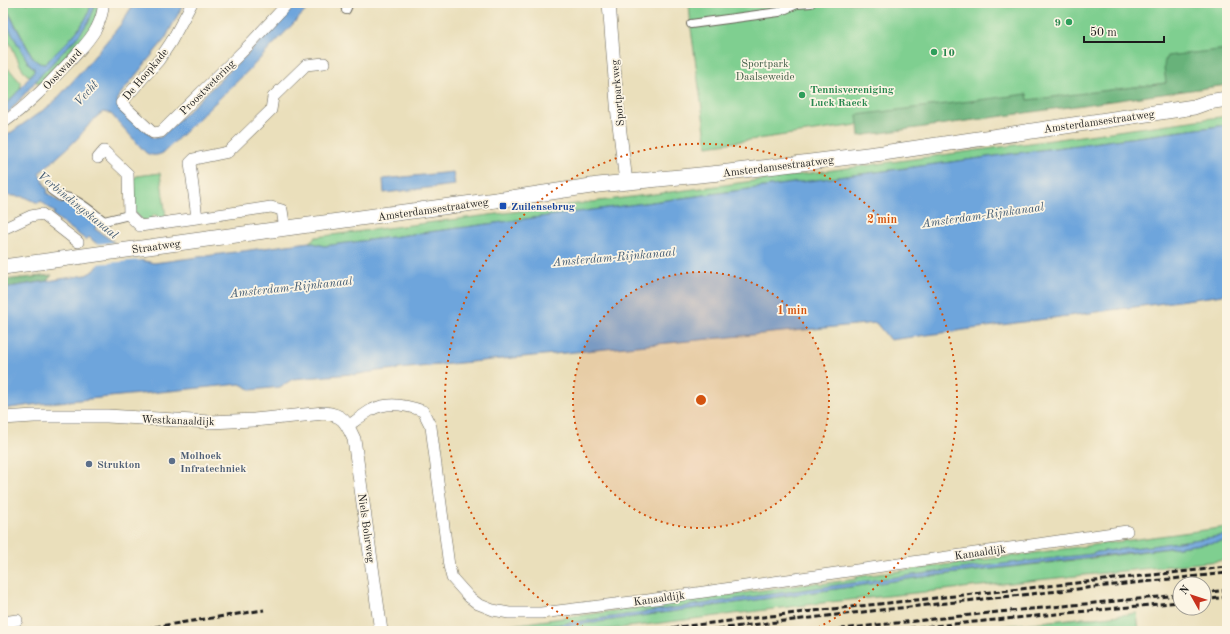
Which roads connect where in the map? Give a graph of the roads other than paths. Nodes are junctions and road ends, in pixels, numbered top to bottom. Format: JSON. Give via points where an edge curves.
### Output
{"nodes":[{"id":1,"x":104,"y":3,"type":"edge"},
{"id":2,"x":192,"y":3,"type":"edge"},
{"id":3,"x":288,"y":3,"type":"edge"},
{"id":4,"x":609,"y":3,"type":"edge"},
{"id":5,"x":810,"y":3,"type":"edge"},
{"id":6,"x":797,"y":4,"type":"edge"},
{"id":7,"x":691,"y":24,"type":"dead end"},
{"id":8,"x":324,"y":63,"type":"dead end"},
{"id":9,"x":1227,"y":100,"type":"edge"},
{"id":10,"x":121,"y":103,"type":"joint"},
{"id":11,"x":1227,"y":106,"type":"edge"},
{"id":12,"x":1194,"y":107,"type":"junction"},
{"id":13,"x":3,"y":123,"type":"edge"},
{"id":14,"x":98,"y":158,"type":"dead end"},
{"id":15,"x":626,"y":182,"type":"junction"},
{"id":16,"x":51,"y":190,"type":"dead end"},
{"id":17,"x":129,"y":215,"type":"junction"},
{"id":18,"x":197,"y":218,"type":"junction"},
{"id":19,"x":361,"y":218,"type":"joint"},
{"id":20,"x":285,"y":228,"type":"junction"},
{"id":21,"x":3,"y":229,"type":"edge"},
{"id":22,"x":80,"y":249,"type":"junction"},
{"id":23,"x":3,"y":267,"type":"edge"},
{"id":24,"x":3,"y":418,"type":"edge"},
{"id":25,"x":348,"y":426,"type":"junction"},
{"id":26,"x":1127,"y":531,"type":"dead end"},
{"id":27,"x":16,"y":620,"type":"dead end"},
{"id":28,"x":3,"y":622,"type":"edge"},
{"id":29,"x":381,"y":631,"type":"edge"}],
"edges":[{"from":1,"to":13,"type":"street","name":"Oostwaard","via":[[96,30],[88,41],[47,86]]},
{"from":2,"to":10,"type":"street","name":"De Hoopkade","via":[[159,60]]},
{"from":3,"to":10,"type":"street","name":"Proostwetering","via":[[162,132],[153,133]]},
{"from":4,"to":15,"type":"street","name":"Sportparkweg"},
{"from":5,"to":6,"type":"street"},
{"from":6,"to":7,"type":"street","via":[[779,12]]},
{"from":8,"to":18,"type":"street","via":[[306,65],[273,98],[271,110],[228,152],[194,159],[190,163]]},
{"from":9,"to":12,"type":"main road","name":"Amsterdamsestraatweg"},
{"from":11,"to":12,"type":"main road","name":"Amsterdamsestraatweg","via":[[1208,109]]},
{"from":12,"to":15,"type":"main road","name":"Amsterdamsestraatweg","via":[[883,153]]},
{"from":14,"to":17,"type":"street","via":[[104,151],[128,174]]},
{"from":15,"to":19,"type":"main road","name":"Amsterdamsestraatweg"},
{"from":16,"to":17,"type":"street","via":[[60,197],[74,199],[104,221]]},
{"from":17,"to":18,"type":"street","name":"Straatweg","via":[[140,226]]},
{"from":18,"to":20,"type":"street","name":"Straatweg","via":[[271,207],[282,210]]},
{"from":19,"to":20,"type":"main road","name":"Straatweg"},
{"from":20,"to":22,"type":"main road","name":"Straatweg","via":[[140,248]]},
{"from":21,"to":22,"type":"street","via":[[31,216],[42,214]]},
{"from":22,"to":23,"type":"main road","name":"Straatweg"},
{"from":24,"to":25,"type":"street","name":"Westkanaaldijk","via":[[106,416],[210,422],[324,413],[335,414]]},
{"from":25,"to":26,"type":"street","name":"Kanaaldijk","via":[[383,406],[410,406],[423,411],[431,427],[452,578],[478,604],[510,613],[541,613],[648,600]]},
{"from":25,"to":29,"type":"street","name":"Niels Bohrweg","via":[[354,439]]},
{"from":27,"to":28,"type":"street"}]}
